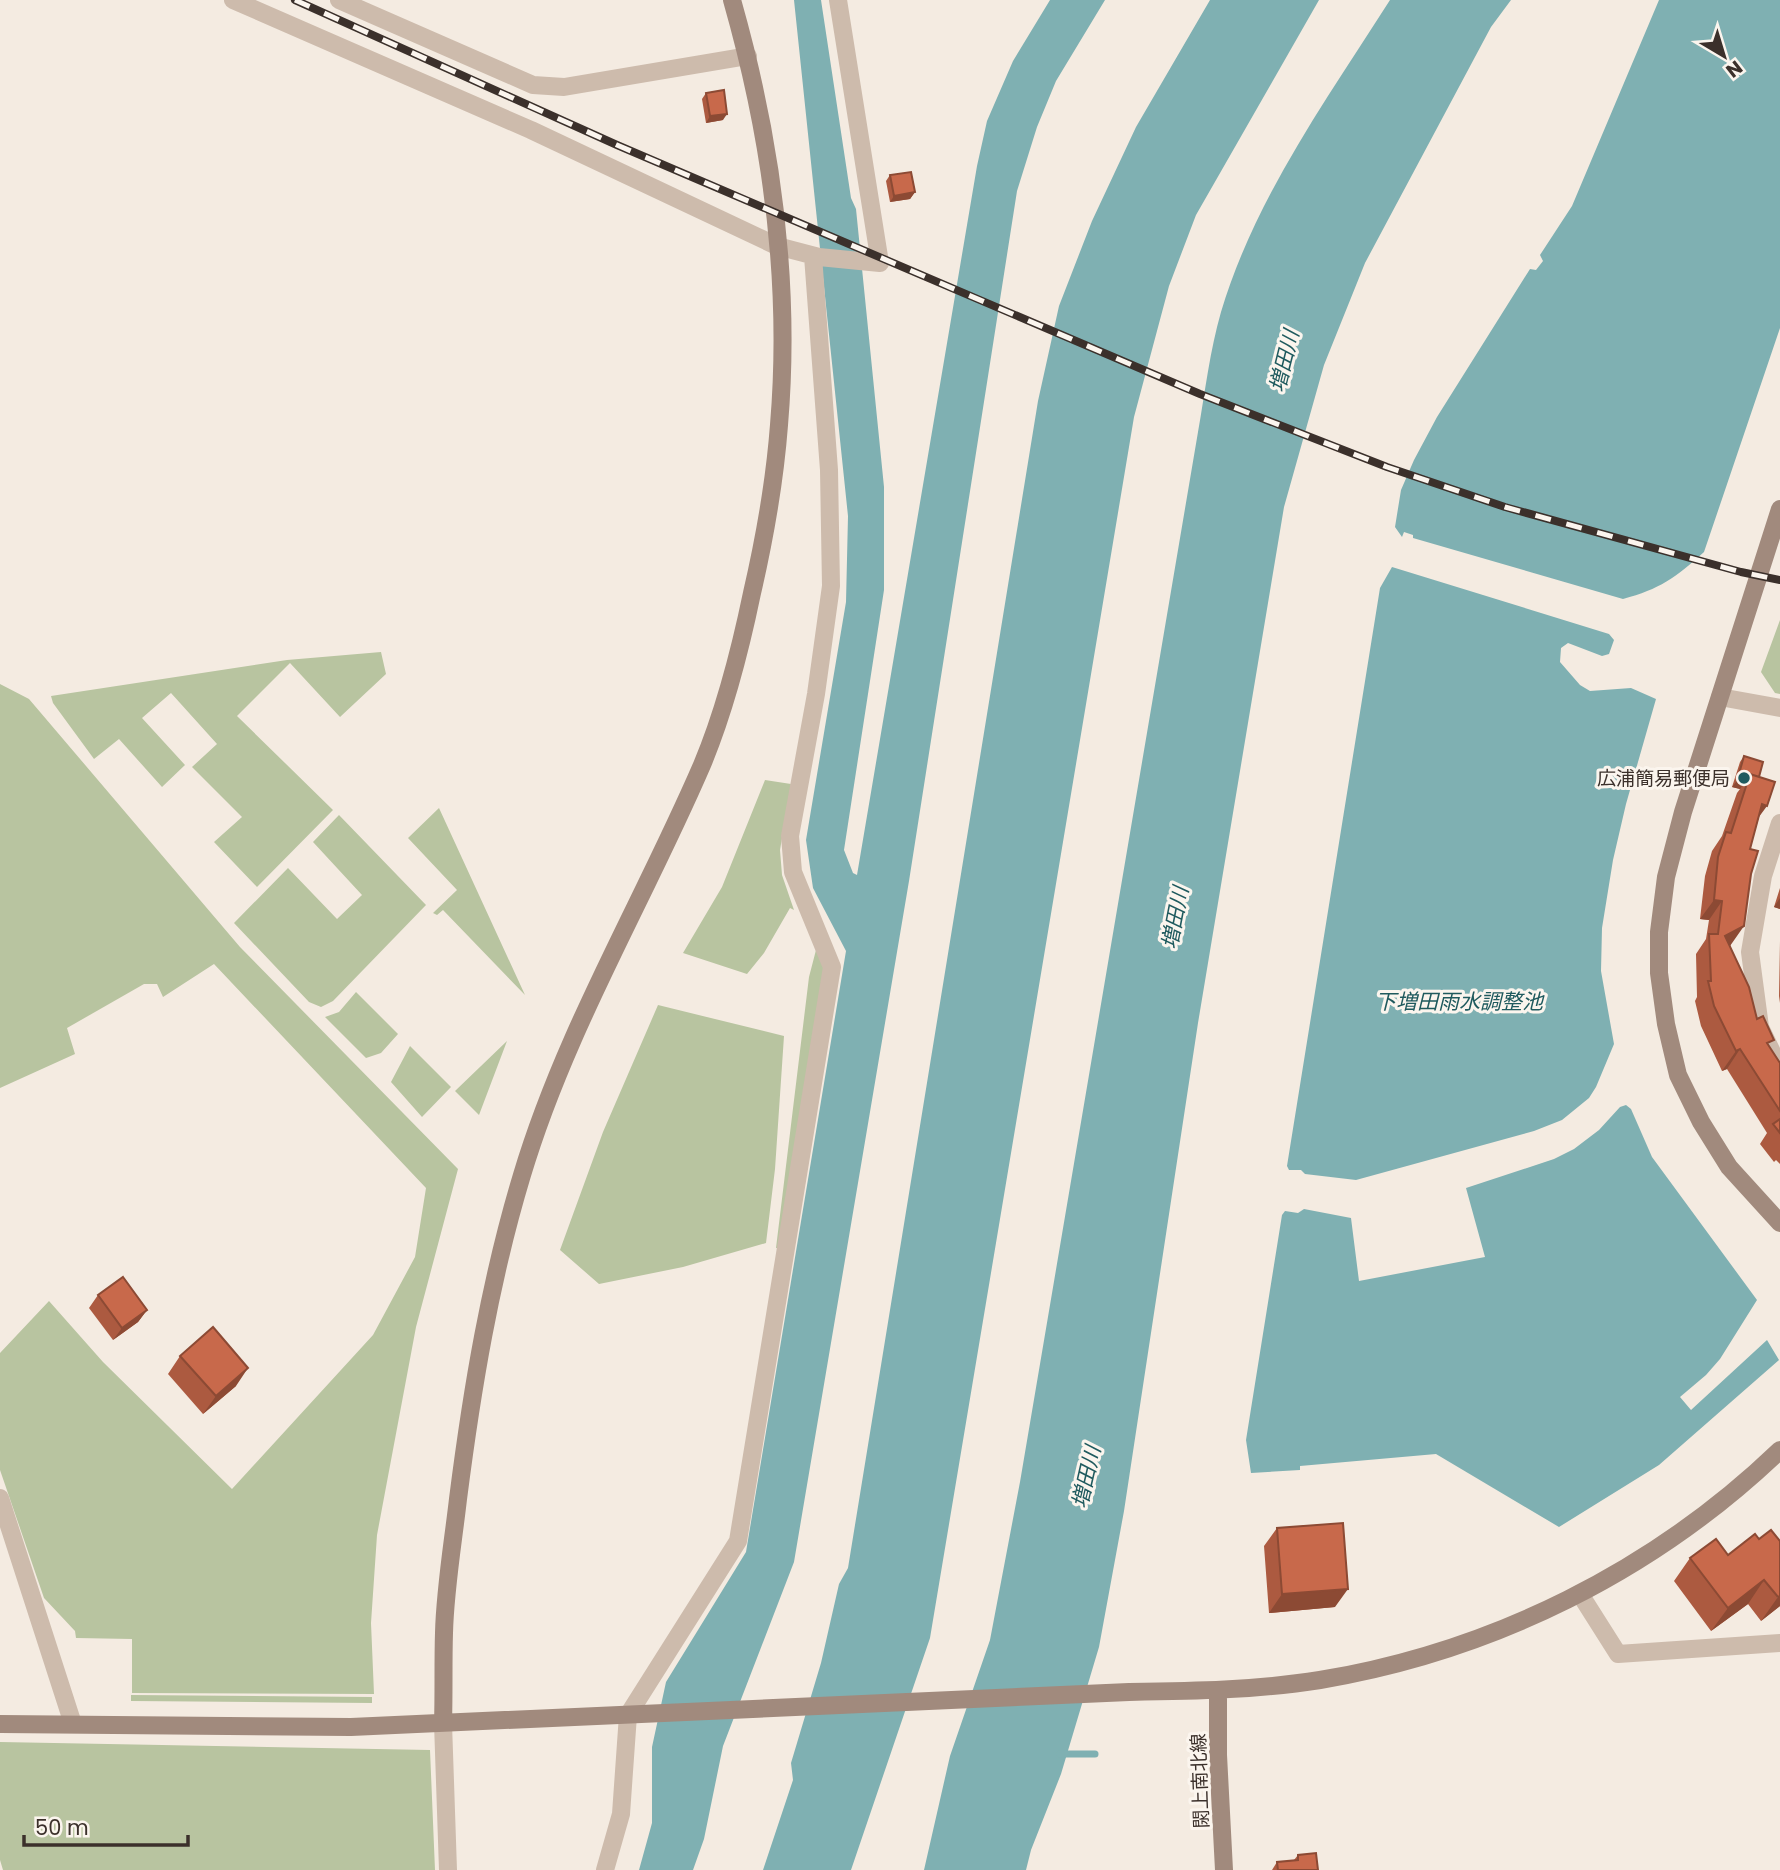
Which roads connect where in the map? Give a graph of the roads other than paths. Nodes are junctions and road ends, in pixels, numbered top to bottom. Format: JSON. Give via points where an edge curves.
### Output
{"nodes":[{"id":1,"x":233,"y":0,"type":"edge"},
{"id":2,"x":339,"y":0,"type":"edge"},
{"id":3,"x":732,"y":0,"type":"edge"},
{"id":4,"x":838,"y":0,"type":"edge"},
{"id":5,"x":748,"y":56,"type":"junction"},
{"id":6,"x":777,"y":246,"type":"junction"},
{"id":7,"x":816,"y":256,"type":"junction"},
{"id":8,"x":1780,"y":509,"type":"edge"},
{"id":9,"x":1720,"y":697,"type":"junction"},
{"id":10,"x":1780,"y":708,"type":"edge"},
{"id":11,"x":1780,"y":823,"type":"edge"},
{"id":12,"x":1780,"y":1069,"type":"edge"},
{"id":13,"x":1780,"y":1223,"type":"edge"},
{"id":14,"x":1780,"y":1450,"type":"edge"},
{"id":15,"x":0,"y":1498,"type":"edge"},
{"id":16,"x":1580,"y":1594,"type":"junction"},
{"id":17,"x":1780,"y":1643,"type":"edge"},
{"id":18,"x":1218,"y":1691,"type":"junction"},
{"id":19,"x":635,"y":1715,"type":"junction"},
{"id":20,"x":443,"y":1723,"type":"junction"},
{"id":21,"x":0,"y":1724,"type":"edge"},
{"id":22,"x":73,"y":1724,"type":"junction"},
{"id":23,"x":448,"y":1870,"type":"edge"},
{"id":24,"x":605,"y":1870,"type":"edge"},
{"id":25,"x":1224,"y":1870,"type":"edge"}],
"edges":[{"from":1,"to":6,"type":"street","via":[[531,130]]},
{"from":2,"to":5,"type":"street","via":[[547,88]]},
{"from":3,"to":5,"type":"street"},
{"from":4,"to":7,"type":"street","via":[[880,264]]},
{"from":5,"to":6,"type":"street","via":[[772,182]]},
{"from":6,"to":7,"type":"street"},
{"from":6,"to":20,"type":"street","via":[[782,317],[779,426],[760,559],[737,662],[704,760],[561,1064],[519,1185],[491,1289],[471,1396],[444,1628]]},
{"from":7,"to":19,"type":"street","via":[[830,470],[831,586],[790,836],[793,872],[832,967],[738,1541]]},
{"from":8,"to":9,"type":"street"},
{"from":9,"to":10,"type":"street"},
{"from":9,"to":13,"type":"street","via":[[1666,877],[1659,932],[1660,973],[1678,1075],[1729,1167]]},
{"from":11,"to":12,"type":"street","via":[[1763,876],[1750,952],[1760,1027]]},
{"from":14,"to":16,"type":"street","via":[[1668,1542]]},
{"from":15,"to":22,"type":"street"},
{"from":16,"to":17,"type":"street","via":[[1618,1654]]},
{"from":16,"to":18,"type":"street","via":[[1450,1649],[1318,1680]]},
{"from":18,"to":19,"type":"street"},
{"from":18,"to":25,"type":"street","name":"閖上南北線"},
{"from":19,"to":20,"type":"street"},
{"from":19,"to":24,"type":"street","via":[[621,1814]]},
{"from":20,"to":22,"type":"street","via":[[351,1727]]},
{"from":20,"to":23,"type":"street"},
{"from":21,"to":22,"type":"street"}]}
